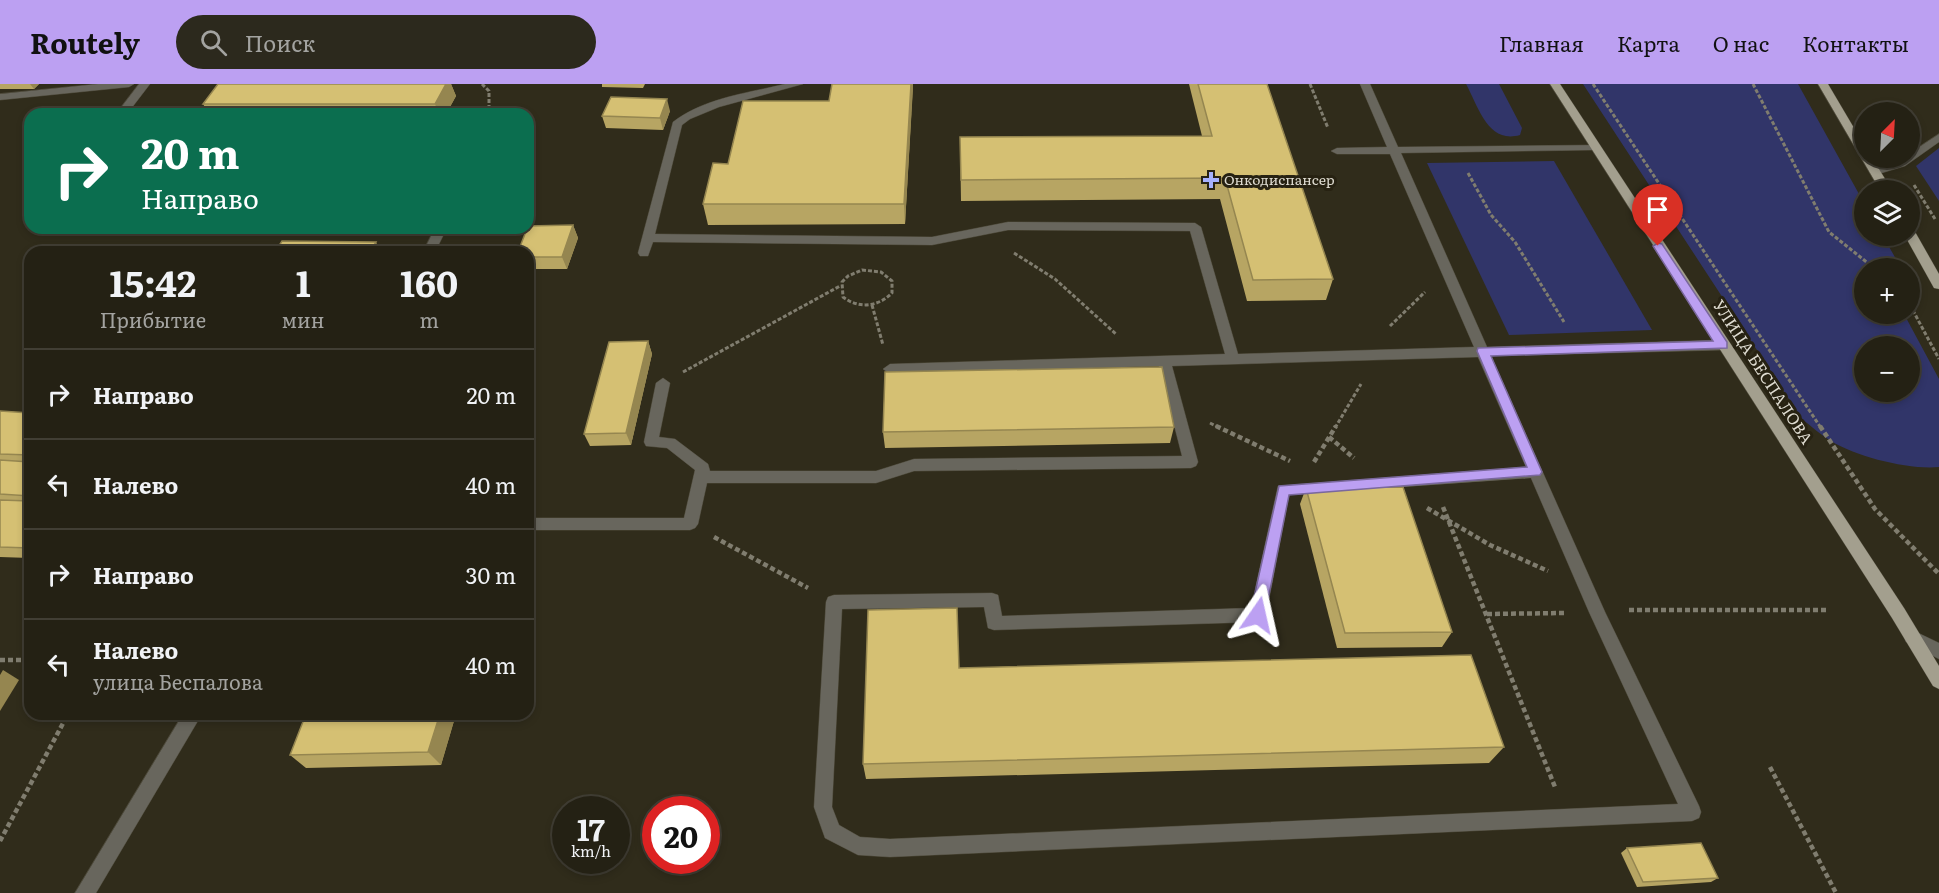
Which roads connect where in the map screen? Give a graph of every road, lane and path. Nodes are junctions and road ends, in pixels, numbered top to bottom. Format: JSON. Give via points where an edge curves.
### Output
{"nodes":[{"id":1,"x":129,"y":84,"type":"edge"},
{"id":2,"x":145,"y":84,"type":"edge"},
{"id":3,"x":482,"y":84,"type":"edge"},
{"id":4,"x":798,"y":84,"type":"edge"},
{"id":5,"x":1310,"y":84,"type":"edge"},
{"id":6,"x":1365,"y":84,"type":"edge"},
{"id":7,"x":1555,"y":84,"type":"edge"},
{"id":8,"x":1593,"y":84,"type":"edge"},
{"id":9,"x":1753,"y":84,"type":"edge"},
{"id":10,"x":1823,"y":84,"type":"edge"},
{"id":11,"x":55,"y":88,"type":"edge"},
{"id":12,"x":0,"y":98,"type":"edge"},
{"id":13,"x":127,"y":108,"type":"edge"},
{"id":14,"x":489,"y":108,"type":"edge"},
{"id":15,"x":1854,"y":137,"type":"edge"},
{"id":16,"x":1939,"y":137,"type":"edge"},
{"id":17,"x":1594,"y":147,"type":"junction"},
{"id":18,"x":1455,"y":149,"type":"junction"},
{"id":19,"x":1394,"y":150,"type":"junction"},
{"id":20,"x":1920,"y":150,"type":"edge"},
{"id":21,"x":1337,"y":151,"type":"joint"},
{"id":22,"x":1872,"y":168,"type":"edge"},
{"id":23,"x":1888,"y":168,"type":"edge"},
{"id":24,"x":1903,"y":168,"type":"edge"},
{"id":25,"x":1875,"y":172,"type":"junction"},
{"id":26,"x":1880,"y":180,"type":"edge"},
{"id":27,"x":1939,"y":225,"type":"edge"},
{"id":28,"x":977,"y":232,"type":"junction"},
{"id":29,"x":648,"y":238,"type":"junction"},
{"id":30,"x":1917,"y":246,"type":"edge"},
{"id":31,"x":644,"y":254,"type":"dead end"},
{"id":32,"x":1862,"y":258,"type":"edge"},
{"id":33,"x":1939,"y":285,"type":"edge"},
{"id":34,"x":840,"y":286,"type":"junction"},
{"id":35,"x":872,"y":305,"type":"junction"},
{"id":36,"x":1920,"y":324,"type":"edge"},
{"id":37,"x":1722,"y":345,"type":"junction"},
{"id":38,"x":1581,"y":349,"type":"junction"},
{"id":39,"x":1483,"y":351,"type":"junction"},
{"id":40,"x":1233,"y":359,"type":"junction"},
{"id":41,"x":1939,"y":359,"type":"edge"},
{"id":42,"x":1164,"y":361,"type":"junction"},
{"id":43,"x":1143,"y":362,"type":"junction"},
{"id":44,"x":890,"y":369,"type":"joint"},
{"id":45,"x":663,"y":383,"type":"joint"},
{"id":46,"x":1174,"y":400,"type":"junction"},
{"id":47,"x":1329,"y":437,"type":"dead end"},
{"id":48,"x":1299,"y":465,"type":"dead end"},
{"id":49,"x":1535,"y":472,"type":"junction"},
{"id":50,"x":701,"y":477,"type":"junction"},
{"id":51,"x":1431,"y":479,"type":"junction"},
{"id":52,"x":1386,"y":482,"type":"junction"},
{"id":53,"x":1449,"y":522,"type":"junction"},
{"id":54,"x":534,"y":524,"type":"edge"},
{"id":55,"x":690,"y":524,"type":"junction"},
{"id":56,"x":1939,"y":574,"type":"edge"},
{"id":57,"x":1585,"y":585,"type":"junction"},
{"id":58,"x":834,"y":602,"type":"junction"},
{"id":59,"x":1829,"y":610,"type":"dead end"},
{"id":60,"x":1597,"y":612,"type":"junction"},
{"id":61,"x":1486,"y":615,"type":"junction"},
{"id":62,"x":1912,"y":638,"type":"junction"},
{"id":63,"x":1939,"y":652,"type":"edge"},
{"id":64,"x":0,"y":660,"type":"edge"},
{"id":65,"x":24,"y":660,"type":"edge"},
{"id":66,"x":1939,"y":681,"type":"edge"},
{"id":67,"x":65,"y":720,"type":"edge"},
{"id":68,"x":189,"y":720,"type":"edge"},
{"id":69,"x":1770,"y":767,"type":"dead end"},
{"id":70,"x":1568,"y":819,"type":"junction"},
{"id":71,"x":0,"y":841,"type":"edge"},
{"id":72,"x":85,"y":893,"type":"edge"},
{"id":73,"x":1836,"y":893,"type":"edge"}],
"edges":[{"from":1,"to":11,"type":"lane"},
{"from":2,"to":13,"type":"lane"},
{"from":3,"to":14,"type":"path","via":[[489,91]]},
{"from":4,"to":29,"type":"lane","via":[[684,116],[677,124]]},
{"from":5,"to":21,"type":"path"},
{"from":6,"to":19,"type":"lane"},
{"from":7,"to":17,"type":"main road","name":"УЛИЦА БЕСПАЛОВА"},
{"from":8,"to":56,"type":"path","via":[[1875,509]]},
{"from":9,"to":32,"type":"path","via":[[1829,232]]},
{"from":10,"to":15,"type":"main road"},
{"from":11,"to":12,"type":"lane"},
{"from":16,"to":20,"type":"lane"},
{"from":17,"to":18,"type":"lane"},
{"from":17,"to":37,"type":"main road","name":"УЛИЦА БЕСПАЛОВА"},
{"from":18,"to":19,"type":"lane"},
{"from":18,"to":38,"type":"path","via":[[1491,215],[1515,242]]},
{"from":19,"to":21,"type":"lane"},
{"from":19,"to":39,"type":"lane"},
{"from":22,"to":25,"type":"main road"},
{"from":23,"to":25,"type":"lane"},
{"from":24,"to":27,"type":"path"},
{"from":25,"to":26,"type":"main road"},
{"from":28,"to":29,"type":"lane","via":[[932,241]]},
{"from":28,"to":40,"type":"lane","via":[[1008,226],[1196,227]]},
{"from":28,"to":43,"type":"path","via":[[1055,279]]},
{"from":29,"to":31,"type":"lane"},
{"from":30,"to":33,"type":"main road"},
{"from":34,"to":35,"type":"path","via":[[848,302]]},
{"from":34,"to":35,"type":"path","via":[[848,276],[862,270],[887,276],[894,287],[892,293],[888,299]]},
{"from":34,"to":45,"type":"path"},
{"from":35,"to":44,"type":"path"},
{"from":36,"to":41,"type":"path"},
{"from":37,"to":38,"type":"lane"},
{"from":37,"to":62,"type":"main road","name":"УЛИЦА БЕСПАЛОВА"},
{"from":38,"to":39,"type":"lane"},
{"from":39,"to":40,"type":"lane"},
{"from":39,"to":49,"type":"lane"},
{"from":40,"to":42,"type":"lane"},
{"from":42,"to":43,"type":"lane"},
{"from":42,"to":46,"type":"lane"},
{"from":43,"to":44,"type":"lane"},
{"from":45,"to":50,"type":"lane","via":[[651,442],[670,442],[703,468]]},
{"from":46,"to":48,"type":"path","via":[[1244,441]]},
{"from":46,"to":50,"type":"lane","via":[[1191,462],[914,465],[876,477]]},
{"from":47,"to":52,"type":"path"},
{"from":49,"to":51,"type":"lane"},
{"from":49,"to":57,"type":"lane"},
{"from":50,"to":55,"type":"lane"},
{"from":51,"to":52,"type":"lane"},
{"from":51,"to":53,"type":"path"},
{"from":52,"to":53,"type":"path"},
{"from":52,"to":58,"type":"lane","via":[[1283,490],[1258,615],[994,623],[992,600]]},
{"from":53,"to":57,"type":"path","via":[[1528,564]]},
{"from":53,"to":61,"type":"path"},
{"from":54,"to":55,"type":"lane"},
{"from":55,"to":58,"type":"path"},
{"from":57,"to":60,"type":"lane"},
{"from":58,"to":70,"type":"lane","via":[[823,807],[832,831],[858,846],[890,848]]},
{"from":59,"to":60,"type":"path"},
{"from":60,"to":61,"type":"path"},
{"from":60,"to":70,"type":"lane","via":[[1692,812]]},
{"from":61,"to":70,"type":"path"},
{"from":62,"to":63,"type":"lane"},
{"from":62,"to":66,"type":"main road","name":"УЛИЦА БЕСПАЛОВА"},
{"from":64,"to":65,"type":"path"},
{"from":67,"to":71,"type":"path"},
{"from":68,"to":72,"type":"lane"},
{"from":69,"to":73,"type":"path"}]}
